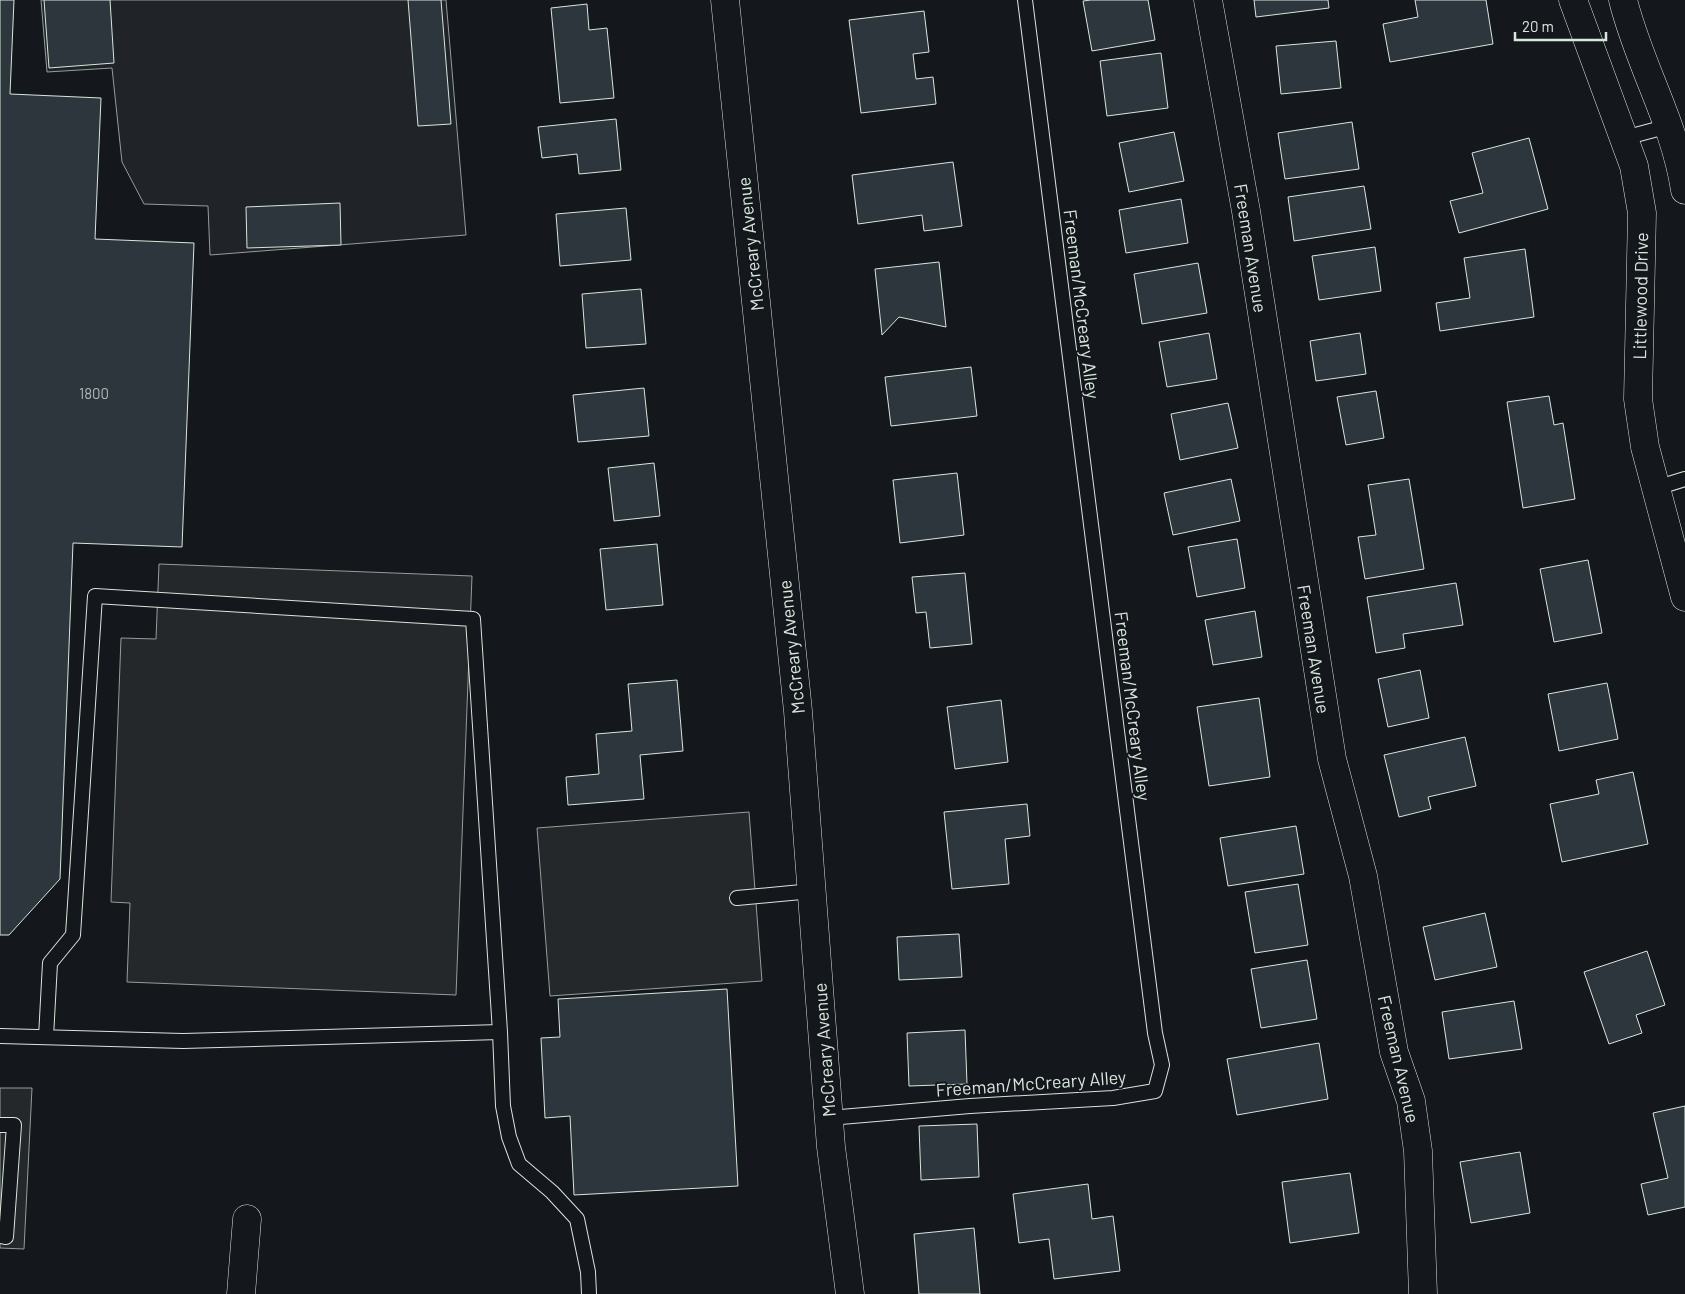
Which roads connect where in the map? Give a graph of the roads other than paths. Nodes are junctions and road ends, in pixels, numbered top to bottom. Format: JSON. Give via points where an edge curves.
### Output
{"nodes":[{"id":1,"x":725,"y":0,"type":"edge"},
{"id":2,"x":1025,"y":0,"type":"edge"},
{"id":3,"x":1208,"y":0,"type":"edge"},
{"id":4,"x":1573,"y":0,"type":"edge"},
{"id":5,"x":1623,"y":0,"type":"edge"},
{"id":6,"x":1669,"y":126,"type":"junction"},
{"id":7,"x":1624,"y":138,"type":"junction"},
{"id":8,"x":1685,"y":190,"type":"edge"},
{"id":9,"x":1685,"y":479,"type":"edge"},
{"id":10,"x":1656,"y":488,"type":"junction"},
{"id":11,"x":1685,"y":597,"type":"edge"},
{"id":12,"x":812,"y":891,"type":"junction"},
{"id":13,"x":737,"y":898,"type":"dead end"},
{"id":14,"x":500,"y":1032,"type":"junction"},
{"id":15,"x":0,"y":1036,"type":"edge"},
{"id":16,"x":46,"y":1037,"type":"junction"},
{"id":17,"x":829,"y":1118,"type":"junction"},
{"id":18,"x":0,"y":1125,"type":"edge"},
{"id":19,"x":247,"y":1219,"type":"dead end"},
{"id":20,"x":0,"y":1236,"type":"edge"},
{"id":21,"x":241,"y":1294,"type":"edge"},
{"id":22,"x":590,"y":1294,"type":"edge"},
{"id":23,"x":850,"y":1294,"type":"edge"},
{"id":24,"x":1423,"y":1294,"type":"edge"}],
"edges":[{"from":1,"to":12,"type":"street","name":"McCreary Avenue","via":[[798,711]]},
{"from":2,"to":17,"type":"lane","name":"Freeman/McCreary Alley","via":[[1155,1033],[1162,1065],[1155,1091],[1113,1098]]},
{"from":3,"to":24,"type":"street","name":"Freeman Avenue","via":[[1246,211],[1332,759],[1363,876],[1394,1052],[1411,1102],[1418,1151]]},
{"from":4,"to":7,"type":"street","name":"Littlewood Drive"},
{"from":5,"to":6,"type":"street","via":[[1630,28]]},
{"from":6,"to":7,"type":"lane"},
{"from":6,"to":8,"type":"street"},
{"from":7,"to":10,"type":"street","name":"Littlewood Drive","via":[[1634,166],[1642,213],[1638,399]]},
{"from":9,"to":10,"type":"lane"},
{"from":10,"to":11,"type":"street","name":"Littlewood Drive"},
{"from":12,"to":13,"type":"lane"},
{"from":12,"to":17,"type":"street","name":"McCreary Avenue"},
{"from":14,"to":16,"type":"lane","via":[[183,1041]]},
{"from":14,"to":16,"type":"lane","via":[[473,619],[95,596],[73,935],[50,964]]},
{"from":14,"to":22,"type":"lane","via":[[503,1106],[509,1137],[519,1164],[577,1219]]},
{"from":15,"to":16,"type":"lane"},
{"from":17,"to":23,"type":"street","name":"McCreary Avenue"},
{"from":18,"to":20,"type":"lane","via":[[14,1125],[6,1237]]},
{"from":19,"to":21,"type":"street"}]}
